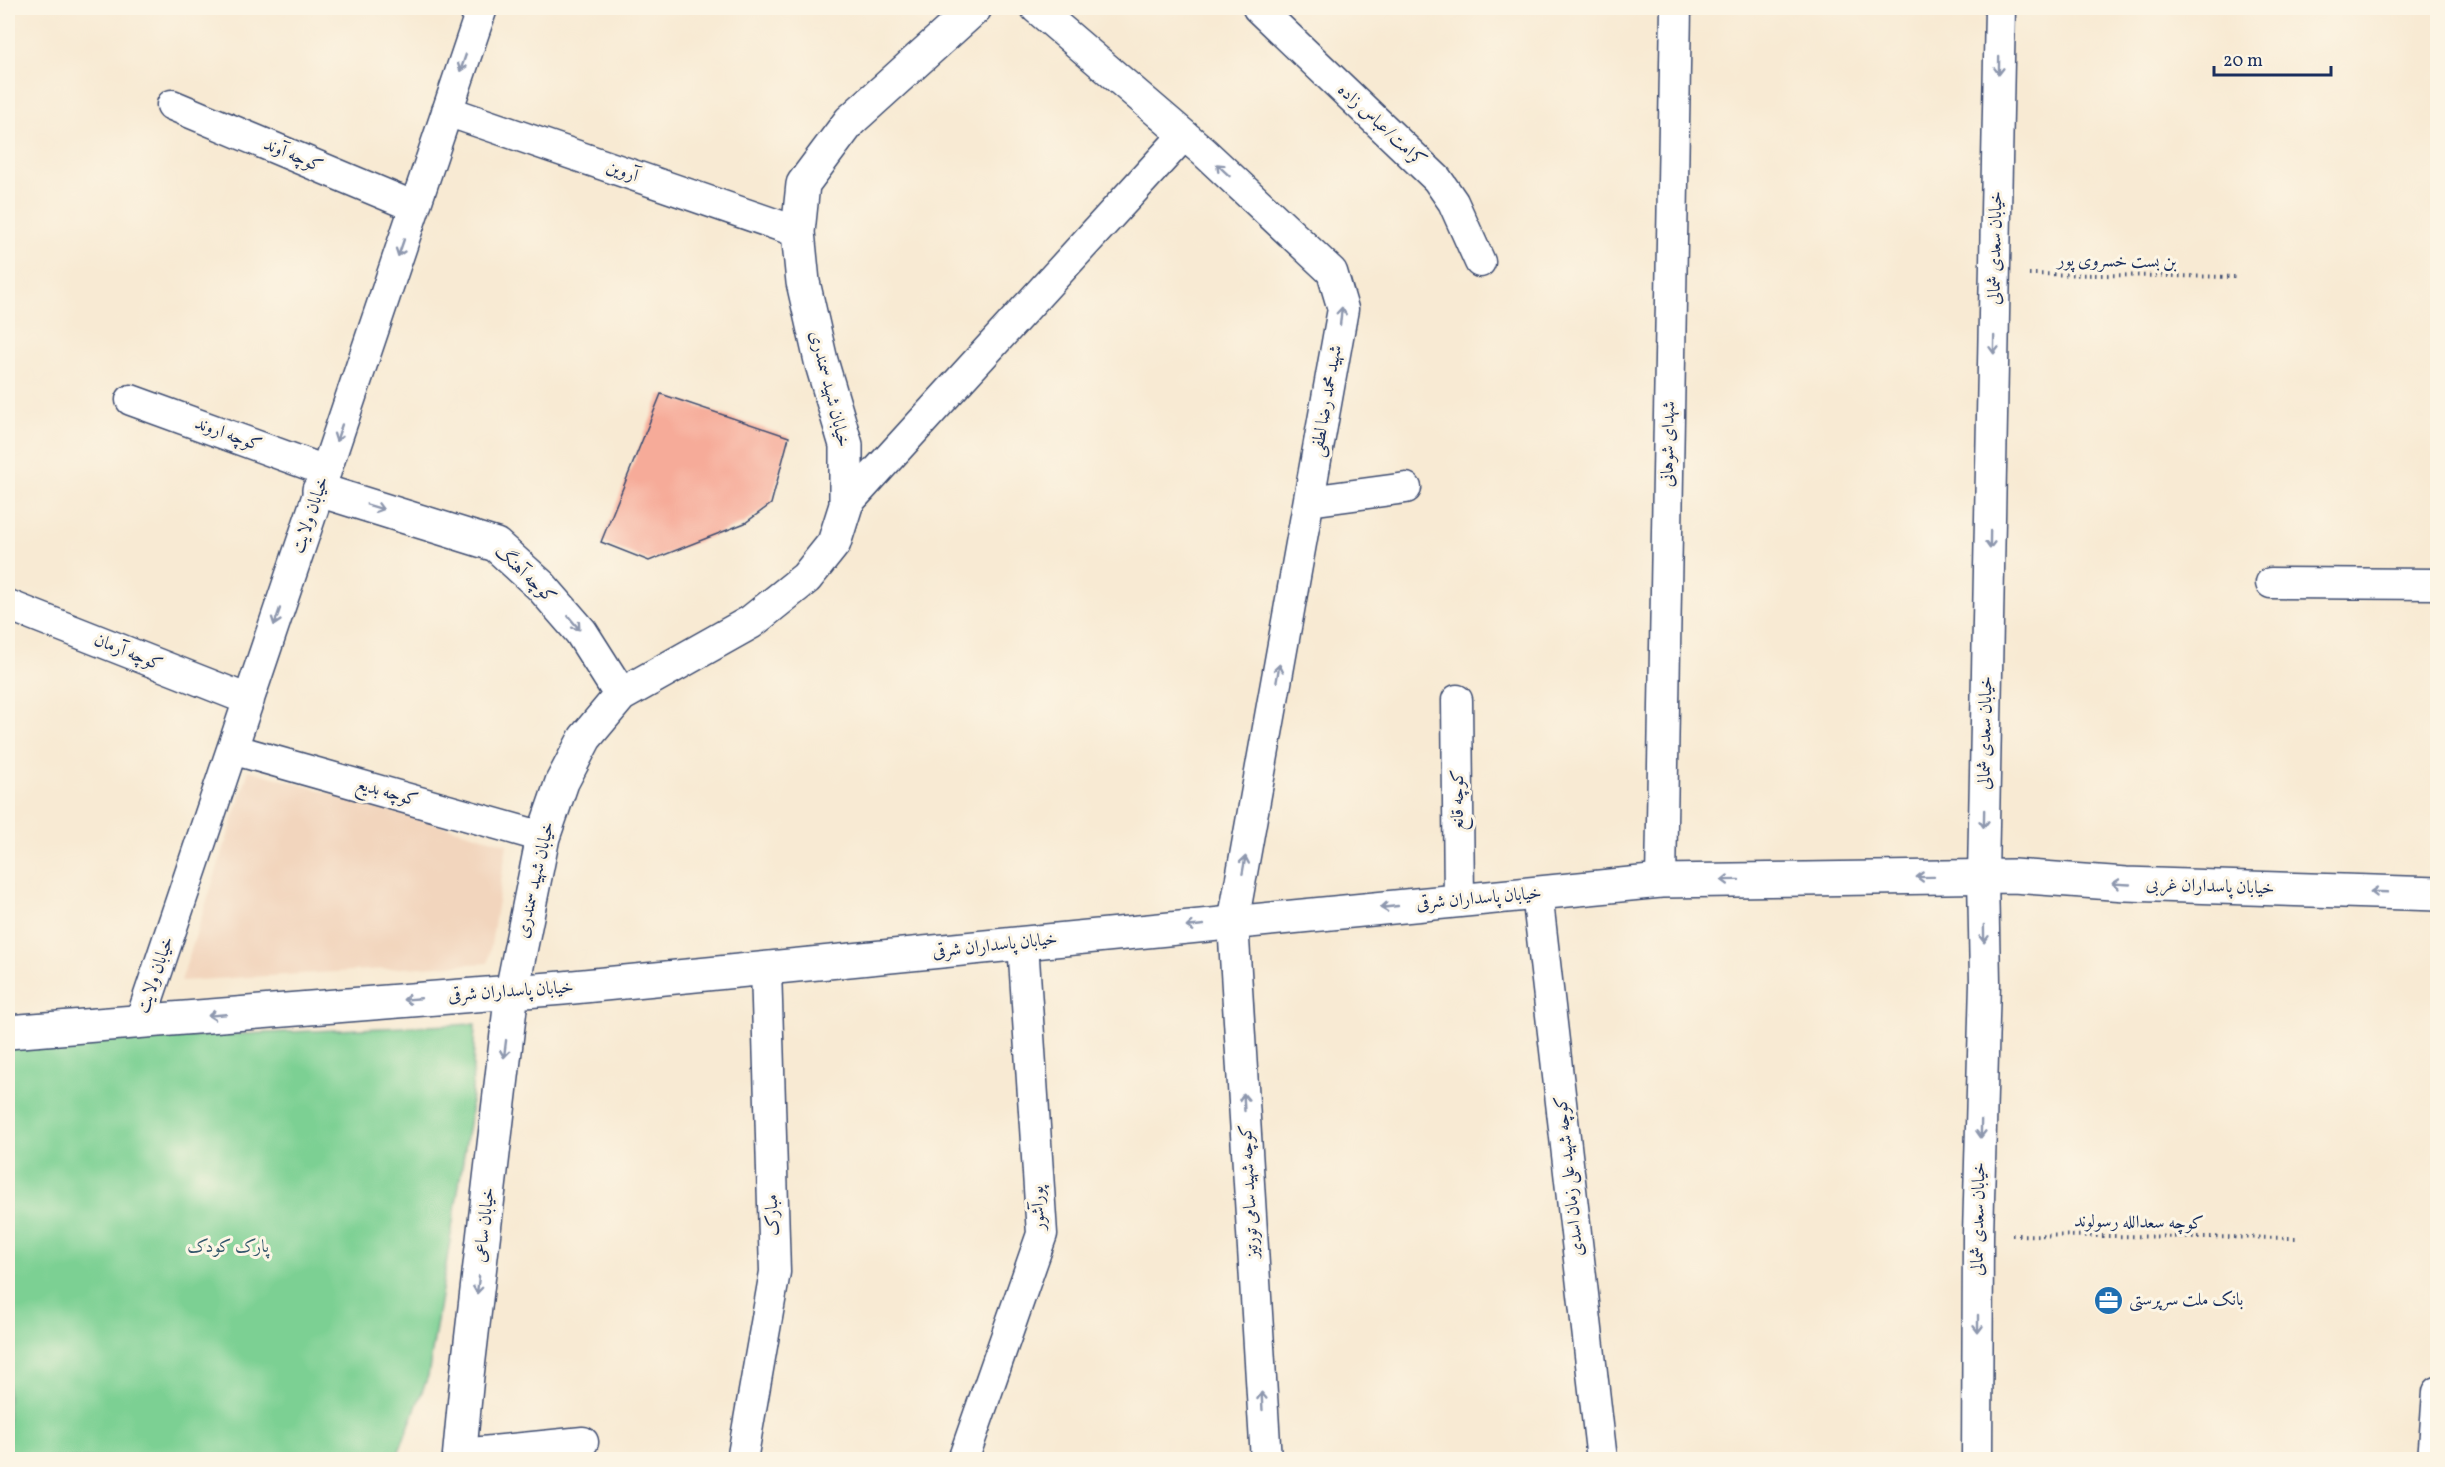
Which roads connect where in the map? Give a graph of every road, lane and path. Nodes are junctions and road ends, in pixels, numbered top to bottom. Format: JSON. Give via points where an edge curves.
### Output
{"nodes":[{"id":1,"x":482,"y":8,"type":"edge"},
{"id":2,"x":975,"y":8,"type":"edge"},
{"id":3,"x":1036,"y":8,"type":"edge"},
{"id":4,"x":1258,"y":8,"type":"edge"},
{"id":5,"x":1676,"y":8,"type":"edge"},
{"id":6,"x":2000,"y":8,"type":"edge"},
{"id":7,"x":171,"y":105,"type":"dead end"},
{"id":8,"x":447,"y":111,"type":"junction"},
{"id":9,"x":1184,"y":135,"type":"junction"},
{"id":10,"x":415,"y":207,"type":"junction"},
{"id":11,"x":798,"y":231,"type":"junction"},
{"id":12,"x":1480,"y":262,"type":"dead end"},
{"id":13,"x":1995,"y":274,"type":"junction"},
{"id":14,"x":2239,"y":277,"type":"dead end"},
{"id":15,"x":131,"y":399,"type":"dead end"},
{"id":16,"x":322,"y":481,"type":"junction"},
{"id":17,"x":1406,"y":488,"type":"dead end"},
{"id":18,"x":1309,"y":501,"type":"junction"},
{"id":19,"x":846,"y":505,"type":"junction"},
{"id":20,"x":2271,"y":583,"type":"dead end"},
{"id":21,"x":2438,"y":584,"type":"edge"},
{"id":22,"x":8,"y":605,"type":"edge"},
{"id":23,"x":621,"y":695,"type":"junction"},
{"id":24,"x":249,"y":700,"type":"junction"},
{"id":25,"x":1457,"y":700,"type":"dead end"},
{"id":26,"x":232,"y":749,"type":"junction"},
{"id":27,"x":543,"y":837,"type":"junction"},
{"id":28,"x":1983,"y":876,"type":"junction"},
{"id":29,"x":1661,"y":881,"type":"junction"},
{"id":30,"x":1538,"y":893,"type":"junction"},
{"id":31,"x":2438,"y":894,"type":"edge"},
{"id":32,"x":1459,"y":901,"type":"junction"},
{"id":33,"x":1233,"y":923,"type":"junction"},
{"id":34,"x":1023,"y":943,"type":"junction"},
{"id":35,"x":766,"y":968,"type":"junction"},
{"id":36,"x":512,"y":991,"type":"junction"},
{"id":37,"x":140,"y":1022,"type":"junction"},
{"id":38,"x":8,"y":1032,"type":"edge"},
{"id":39,"x":1978,"y":1235,"type":"junction"},
{"id":40,"x":2300,"y":1238,"type":"dead end"},
{"id":41,"x":2438,"y":1392,"type":"edge"},
{"id":42,"x":583,"y":1442,"type":"dead end"},
{"id":43,"x":460,"y":1457,"type":"edge"},
{"id":44,"x":742,"y":1460,"type":"edge"},
{"id":45,"x":963,"y":1460,"type":"edge"},
{"id":46,"x":1266,"y":1460,"type":"edge"},
{"id":47,"x":1602,"y":1460,"type":"edge"},
{"id":48,"x":1977,"y":1460,"type":"edge"},
{"id":49,"x":2433,"y":1460,"type":"edge"}],
"edges":[{"from":1,"to":8,"type":"street","name":"خیابان ولایت","one_way":true},
{"from":2,"to":11,"type":"street","name":"خیابان شهید سمندری","via":[[850,121],[803,184]]},
{"from":3,"to":9,"type":"street","name":"شهید محمد رضا لطفی"},
{"from":4,"to":12,"type":"street","name":"کرامت/عباس زاده","via":[[1437,179],[1453,202]]},
{"from":5,"to":29,"type":"street","name":"شهدای شوهانی"},
{"from":6,"to":13,"type":"street","name":"خیابان سعدی شمالی","one_way":true},
{"from":7,"to":10,"type":"street","name":"کوچه آوند"},
{"from":8,"to":10,"type":"street","name":"خیابان ولایت"},
{"from":8,"to":11,"type":"street","name":"آروین"},
{"from":18,"to":9,"type":"street","name":"شهید محمد رضا لطفی","one_way":true,"via":[[1343,309],[1332,272]]},
{"from":9,"to":19,"type":"street"},
{"from":10,"to":16,"type":"street","name":"خیابان ولایت","one_way":true},
{"from":11,"to":19,"type":"street","name":"خیابان شهید سمندری","via":[[808,305],[846,445]]},
{"from":13,"to":14,"type":"path","name":"بن بست خسروی پور"},
{"from":13,"to":28,"type":"street","name":"خیابان سعدی شمالی","one_way":true},
{"from":15,"to":16,"type":"street","name":"کوچه اروند"},
{"from":16,"to":23,"type":"street","name":"کوچه آهنگ","one_way":true,"via":[[496,545],[542,586],[570,618]]},
{"from":16,"to":24,"type":"street","name":"خیابان ولایت","one_way":true},
{"from":17,"to":18,"type":"street"},
{"from":33,"to":18,"type":"street","name":"شهید محمد رضا لطفی","one_way":true},
{"from":19,"to":23,"type":"street","name":"خیابان شهید سمندری","via":[[834,543],[806,578],[751,622]]},
{"from":20,"to":21,"type":"street"},
{"from":22,"to":24,"type":"street","name":"کوچه آرمان"},
{"from":23,"to":27,"type":"street","name":"خیابان شهید سمندری","via":[[585,738],[562,782]]},
{"from":24,"to":26,"type":"street","name":"خیابان ولایت"},
{"from":25,"to":32,"type":"street","name":"کوچه قانع"},
{"from":26,"to":27,"type":"street","name":"کوچه بدیع"},
{"from":26,"to":37,"type":"street","name":"خیابان ولایت"},
{"from":27,"to":36,"type":"street","name":"خیابان شهید سمندری"},
{"from":28,"to":29,"type":"street","name":"خیابان پاسداران شرقی","one_way":true},
{"from":31,"to":28,"type":"street","name":"خیابان پاسداران غربی","one_way":true},
{"from":28,"to":39,"type":"street","name":"خیابان سعدی شمالی","one_way":true,"via":[[1985,982]]},
{"from":29,"to":30,"type":"street","name":"خیابان پاسداران شرقی"},
{"from":30,"to":32,"type":"street","name":"خیابان پاسداران شرقی"},
{"from":30,"to":47,"type":"street","name":"کوچه شهید علی زمان اسدی"},
{"from":32,"to":33,"type":"street","name":"خیابان پاسداران شرقی","one_way":true},
{"from":33,"to":34,"type":"street","name":"خیابان پاسداران شرقی","one_way":true},
{"from":46,"to":33,"type":"street","name":"کوچه شهید سامی تورتیز","one_way":true},
{"from":34,"to":35,"type":"street","name":"خیابان پاسداران شرقی"},
{"from":34,"to":45,"type":"street","name":"پورآشور","via":[[1042,1234]]},
{"from":35,"to":36,"type":"street","name":"خیابان پاسداران شرقی"},
{"from":35,"to":44,"type":"street","name":"مبارک","via":[[775,1272]]},
{"from":36,"to":37,"type":"street","name":"خیابان پاسداران شرقی","one_way":true},
{"from":36,"to":43,"type":"street","name":"خیابان ساعی","one_way":true},
{"from":37,"to":38,"type":"street","name":"خیابان پاسداران شرقی"},
{"from":39,"to":40,"type":"path","name":"کوچه سعدالله رسولوند"},
{"from":39,"to":48,"type":"street","name":"خیابان سعدی شمالی","one_way":true},
{"from":41,"to":49,"type":"street"},
{"from":42,"to":43,"type":"street"}]}
